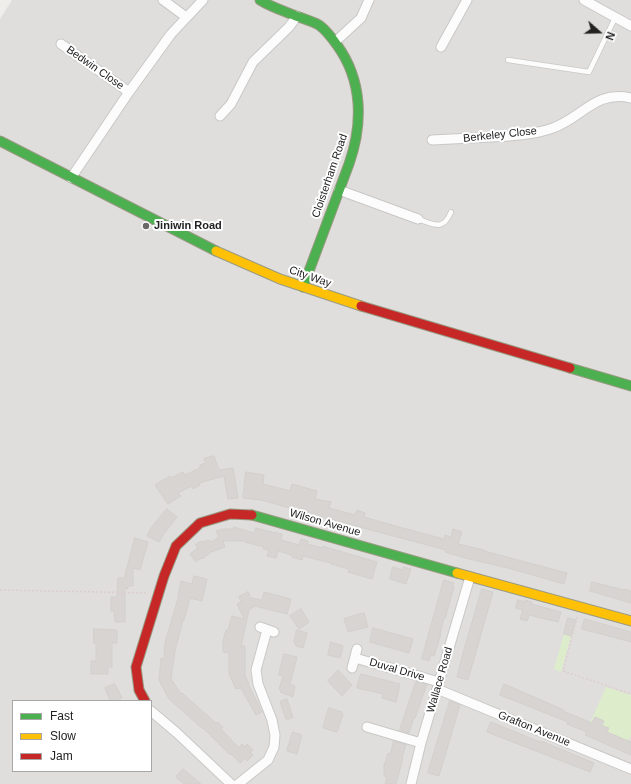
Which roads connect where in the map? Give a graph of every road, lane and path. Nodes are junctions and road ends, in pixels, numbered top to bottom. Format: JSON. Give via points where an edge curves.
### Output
{"nodes":[{"id":1,"x":164,"y":0,"type":"edge"},
{"id":2,"x":203,"y":0,"type":"edge"},
{"id":3,"x":260,"y":0,"type":"edge"},
{"id":4,"x":369,"y":0,"type":"edge"},
{"id":5,"x":467,"y":0,"type":"edge"},
{"id":6,"x":584,"y":0,"type":"edge"},
{"id":7,"x":270,"y":3,"type":"edge"},
{"id":8,"x":297,"y":16,"type":"junction"},
{"id":9,"x":186,"y":17,"type":"junction"},
{"id":10,"x":615,"y":18,"type":"junction"},
{"id":11,"x":631,"y":26,"type":"edge"},
{"id":12,"x":335,"y":42,"type":"junction"},
{"id":13,"x":61,"y":44,"type":"dead end"},
{"id":14,"x":441,"y":47,"type":"dead end"},
{"id":15,"x":508,"y":60,"type":"dead end"},
{"id":16,"x":130,"y":92,"type":"junction"},
{"id":17,"x":631,"y":98,"type":"edge"},
{"id":18,"x":220,"y":116,"type":"dead end"},
{"id":19,"x":432,"y":140,"type":"dead end"},
{"id":20,"x":0,"y":142,"type":"edge"},
{"id":21,"x":71,"y":178,"type":"junction"},
{"id":22,"x":339,"y":190,"type":"junction"},
{"id":23,"x":451,"y":212,"type":"dead end"},
{"id":24,"x":418,"y":219,"type":"joint"},
{"id":25,"x":303,"y":287,"type":"junction"},
{"id":26,"x":631,"y":386,"type":"edge"},
{"id":27,"x":470,"y":576,"type":"junction"},
{"id":28,"x":0,"y":590,"type":"edge"},
{"id":29,"x":158,"y":594,"type":"junction"},
{"id":30,"x":580,"y":607,"type":"junction"},
{"id":31,"x":631,"y":621,"type":"edge"},
{"id":32,"x":267,"y":630,"type":"dead end"},
{"id":33,"x":352,"y":668,"type":"dead end"},
{"id":34,"x":438,"y":685,"type":"junction"},
{"id":35,"x":631,"y":694,"type":"edge"},
{"id":36,"x":144,"y":700,"type":"edge"},
{"id":37,"x":152,"y":712,"type":"edge"},
{"id":38,"x":367,"y":727,"type":"dead end"},
{"id":39,"x":421,"y":743,"type":"junction"},
{"id":40,"x":631,"y":769,"type":"edge"},
{"id":41,"x":231,"y":784,"type":"edge"},
{"id":42,"x":238,"y":784,"type":"edge"},
{"id":43,"x":411,"y":784,"type":"edge"}],
"edges":[{"from":1,"to":9,"type":"street"},
{"from":2,"to":9,"type":"street"},
{"from":3,"to":7,"type":"street","name":"Cloisterham Road"},
{"from":4,"to":12,"type":"street","via":[[361,18]]},
{"from":5,"to":14,"type":"street"},
{"from":6,"to":10,"type":"street"},
{"from":7,"to":8,"type":"street","name":"Cloisterham Road"},
{"from":8,"to":12,"type":"street","name":"Cloisterham Road","via":[[320,26]]},
{"from":8,"to":18,"type":"street","via":[[253,62],[231,104]]},
{"from":9,"to":16,"type":"street"},
{"from":10,"to":11,"type":"street"},
{"from":10,"to":15,"type":"lane","via":[[589,72]]},
{"from":12,"to":22,"type":"street","name":"Cloisterham Road","via":[[354,79],[359,110],[356,142]]},
{"from":13,"to":16,"type":"street","name":"Bedwin Close"},
{"from":16,"to":21,"type":"street"},
{"from":17,"to":19,"type":"street","name":"Berkeley Close","via":[[599,100],[554,128],[513,135]]},
{"from":20,"to":21,"type":"street","name":"City Way"},
{"from":21,"to":25,"type":"street","name":"City Way","via":[[214,250]]},
{"from":22,"to":24,"type":"street"},
{"from":22,"to":25,"type":"street","name":"Cloisterham Road"},
{"from":23,"to":24,"type":"lane","via":[[448,219],[437,226]]},
{"from":25,"to":26,"type":"street","name":"City Way"},
{"from":27,"to":29,"type":"street","name":"Wilson Avenue","via":[[254,515],[230,514],[200,523],[176,546]]},
{"from":27,"to":30,"type":"street","name":"Wilson Avenue"},
{"from":27,"to":34,"type":"street","name":"Wallace Road"},
{"from":28,"to":29,"type":"path"},
{"from":29,"to":36,"type":"street","name":"Wilson Avenue","via":[[136,667],[139,690]]},
{"from":30,"to":31,"type":"street","name":"Wilson Avenue"},
{"from":30,"to":35,"type":"path","via":[[562,671]]},
{"from":32,"to":42,"type":"street","via":[[256,670],[258,684],[272,720],[274,747],[268,760]]},
{"from":33,"to":34,"type":"street","name":"Duval Drive","via":[[356,654]]},
{"from":34,"to":39,"type":"street","name":"Wallace Road"},
{"from":34,"to":40,"type":"street","name":"Grafton Avenue"},
{"from":37,"to":41,"type":"street"},
{"from":38,"to":39,"type":"street"},
{"from":39,"to":43,"type":"street","name":"Wallace Road"}]}
